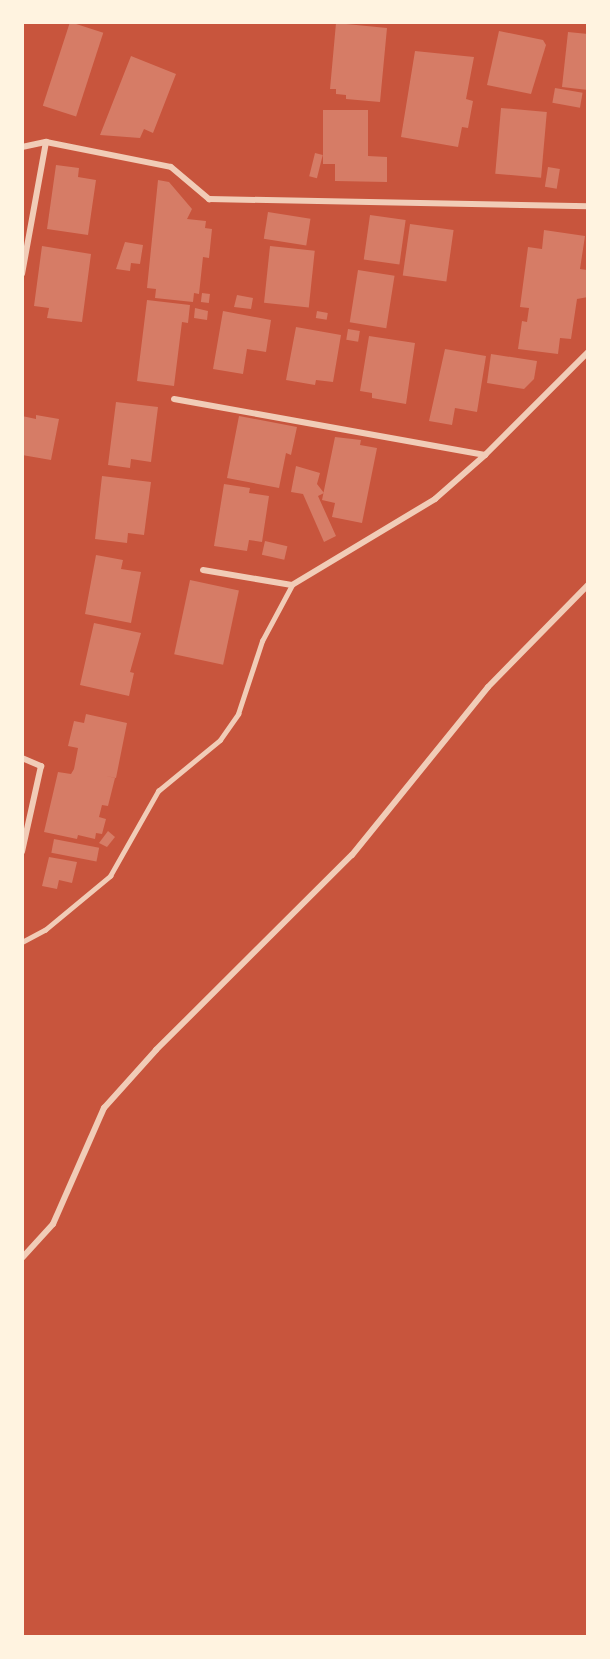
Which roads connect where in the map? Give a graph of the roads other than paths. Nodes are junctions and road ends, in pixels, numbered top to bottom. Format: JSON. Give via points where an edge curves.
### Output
{"nodes":[{"id":1,"x":46,"y":142,"type":"junction"},
{"id":2,"x":22,"y":147,"type":"edge"},
{"id":3,"x":588,"y":206,"type":"edge"},
{"id":4,"x":22,"y":274,"type":"edge"},
{"id":5,"x":588,"y":352,"type":"edge"},
{"id":6,"x":174,"y":399,"type":"dead end"},
{"id":7,"x":485,"y":455,"type":"junction"},
{"id":8,"x":202,"y":570,"type":"dead end"},
{"id":9,"x":292,"y":585,"type":"junction"},
{"id":10,"x":588,"y":585,"type":"edge"},
{"id":11,"x":22,"y":758,"type":"edge"},
{"id":12,"x":22,"y":852,"type":"edge"},
{"id":13,"x":22,"y":942,"type":"edge"},
{"id":14,"x":22,"y":1258,"type":"edge"}],
"edges":[{"from":1,"to":2,"type":"street"},
{"from":1,"to":3,"type":"street","via":[[171,167],[209,199]]},
{"from":1,"to":4,"type":"street"},
{"from":5,"to":7,"type":"street"},
{"from":6,"to":7,"type":"street"},
{"from":7,"to":9,"type":"street","via":[[435,499]]},
{"from":8,"to":9,"type":"street"},
{"from":9,"to":13,"type":"lane","via":[[262,641],[238,714],[220,740],[158,791],[110,876],[45,930]]},
{"from":10,"to":14,"type":"street","via":[[488,687],[352,855],[156,1050],[104,1108],[53,1224]]},
{"from":11,"to":12,"type":"street","via":[[41,766]]}]}
